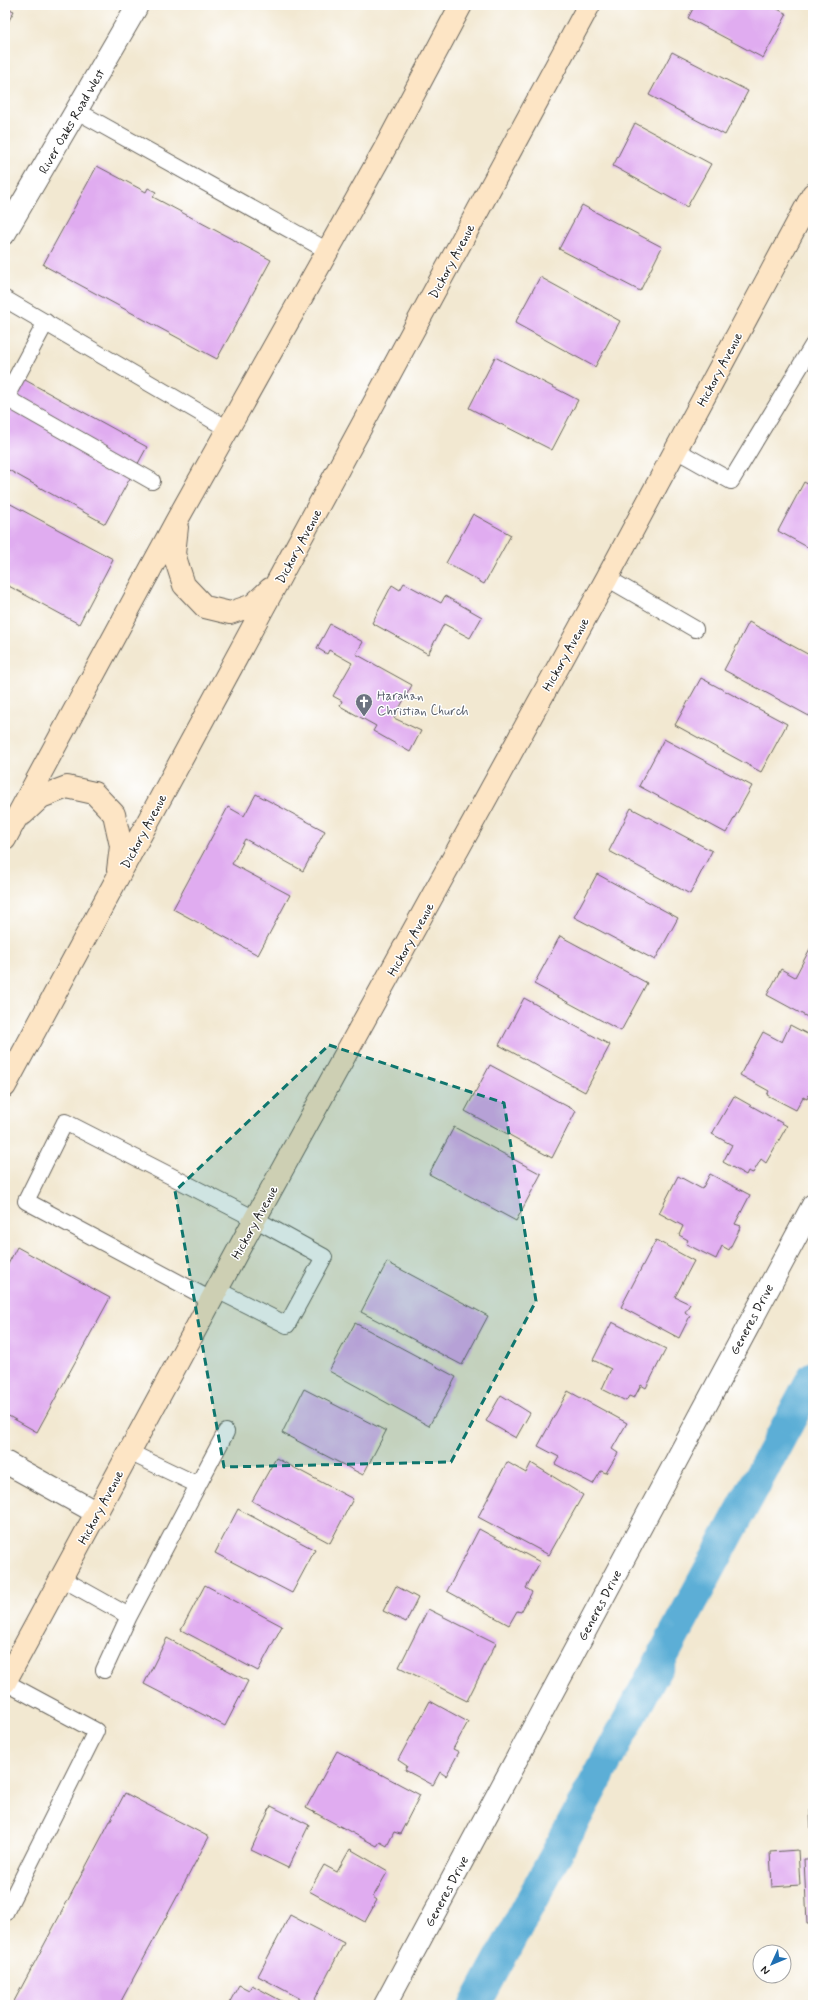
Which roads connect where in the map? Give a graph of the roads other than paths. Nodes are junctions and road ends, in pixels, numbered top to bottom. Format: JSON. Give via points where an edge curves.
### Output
{"nodes":[{"id":1,"x":460,"y":5,"type":"edge"},
{"id":2,"x":589,"y":5,"type":"edge"},
{"id":3,"x":137,"y":6,"type":"edge"},
{"id":4,"x":76,"y":111,"type":"junction"},
{"id":5,"x":813,"y":194,"type":"edge"},
{"id":6,"x":5,"y":234,"type":"edge"},
{"id":7,"x":328,"y":251,"type":"junction"},
{"id":8,"x":5,"y":299,"type":"edge"},
{"id":9,"x":46,"y":322,"type":"junction"},
{"id":10,"x":813,"y":345,"type":"edge"},
{"id":11,"x":228,"y":429,"type":"junction"},
{"id":12,"x":676,"y":450,"type":"junction"},
{"id":13,"x":152,"y":481,"type":"dead end"},
{"id":14,"x":177,"y":520,"type":"junction"},
{"id":15,"x":607,"y":578,"type":"junction"},
{"id":16,"x":279,"y":580,"type":"junction"},
{"id":17,"x":695,"y":629,"type":"dead end"},
{"id":18,"x":10,"y":830,"type":"edge"},
{"id":19,"x":116,"y":881,"type":"junction"},
{"id":20,"x":5,"y":1086,"type":"edge"},
{"id":21,"x":813,"y":1205,"type":"edge"},
{"id":22,"x":255,"y":1219,"type":"junction"},
{"id":23,"x":214,"y":1295,"type":"junction"},
{"id":24,"x":226,"y":1432,"type":"dead end"},
{"id":25,"x":129,"y":1452,"type":"junction"},
{"id":26,"x":5,"y":1462,"type":"edge"},
{"id":27,"x":198,"y":1485,"type":"junction"},
{"id":28,"x":97,"y":1512,"type":"junction"},
{"id":29,"x":61,"y":1578,"type":"junction"},
{"id":30,"x":129,"y":1616,"type":"junction"},
{"id":31,"x":104,"y":1670,"type":"dead end"},
{"id":32,"x":5,"y":1682,"type":"edge"},
{"id":33,"x":5,"y":1913,"type":"edge"},
{"id":34,"x":385,"y":2005,"type":"edge"}],
"edges":[{"from":1,"to":7,"type":"main road"},
{"from":2,"to":16,"type":"main road","name":"Dickory Avenue"},
{"from":3,"to":4,"type":"street","name":"River Oaks Road West"},
{"from":4,"to":6,"type":"street","name":"River Oaks Road West"},
{"from":4,"to":7,"type":"lane"},
{"from":5,"to":12,"type":"main road","name":"Hickory Avenue"},
{"from":7,"to":11,"type":"main road"},
{"from":8,"to":9,"type":"lane"},
{"from":9,"to":11,"type":"lane"},
{"from":9,"to":13,"type":"lane","via":[[8,393],[13,402]]},
{"from":10,"to":12,"type":"lane","via":[[731,481]]},
{"from":11,"to":14,"type":"main road"},
{"from":12,"to":15,"type":"main road","name":"Hickory Avenue"},
{"from":14,"to":16,"type":"main road","via":[[174,554],[184,585],[205,606],[230,613],[245,608],[253,605]]},
{"from":14,"to":18,"type":"main road"},
{"from":15,"to":17,"type":"lane"},
{"from":15,"to":22,"type":"main road","name":"Hickory Avenue"},
{"from":16,"to":19,"type":"main road","name":"Dickory Avenue"},
{"from":18,"to":19,"type":"main road","via":[[42,797],[67,787],[94,793],[114,814],[121,846]]},
{"from":19,"to":20,"type":"main road","name":"Dickory Avenue"},
{"from":21,"to":34,"type":"street","name":"Generes Drive"},
{"from":22,"to":23,"type":"main road","name":"Hickory Avenue"},
{"from":22,"to":23,"type":"lane","via":[[324,1257],[287,1325]]},
{"from":22,"to":23,"type":"lane","via":[[65,1122],[26,1201]]},
{"from":23,"to":25,"type":"main road","name":"Hickory Avenue"},
{"from":24,"to":27,"type":"lane"},
{"from":25,"to":27,"type":"lane"},
{"from":25,"to":28,"type":"main road","name":"Hickory Avenue"},
{"from":26,"to":28,"type":"street"},
{"from":27,"to":30,"type":"lane"},
{"from":28,"to":29,"type":"main road","name":"Hickory Avenue"},
{"from":29,"to":30,"type":"lane"},
{"from":29,"to":32,"type":"main road","name":"Hickory Avenue"},
{"from":30,"to":31,"type":"lane"},
{"from":32,"to":33,"type":"lane","via":[[96,1731]]}]}
